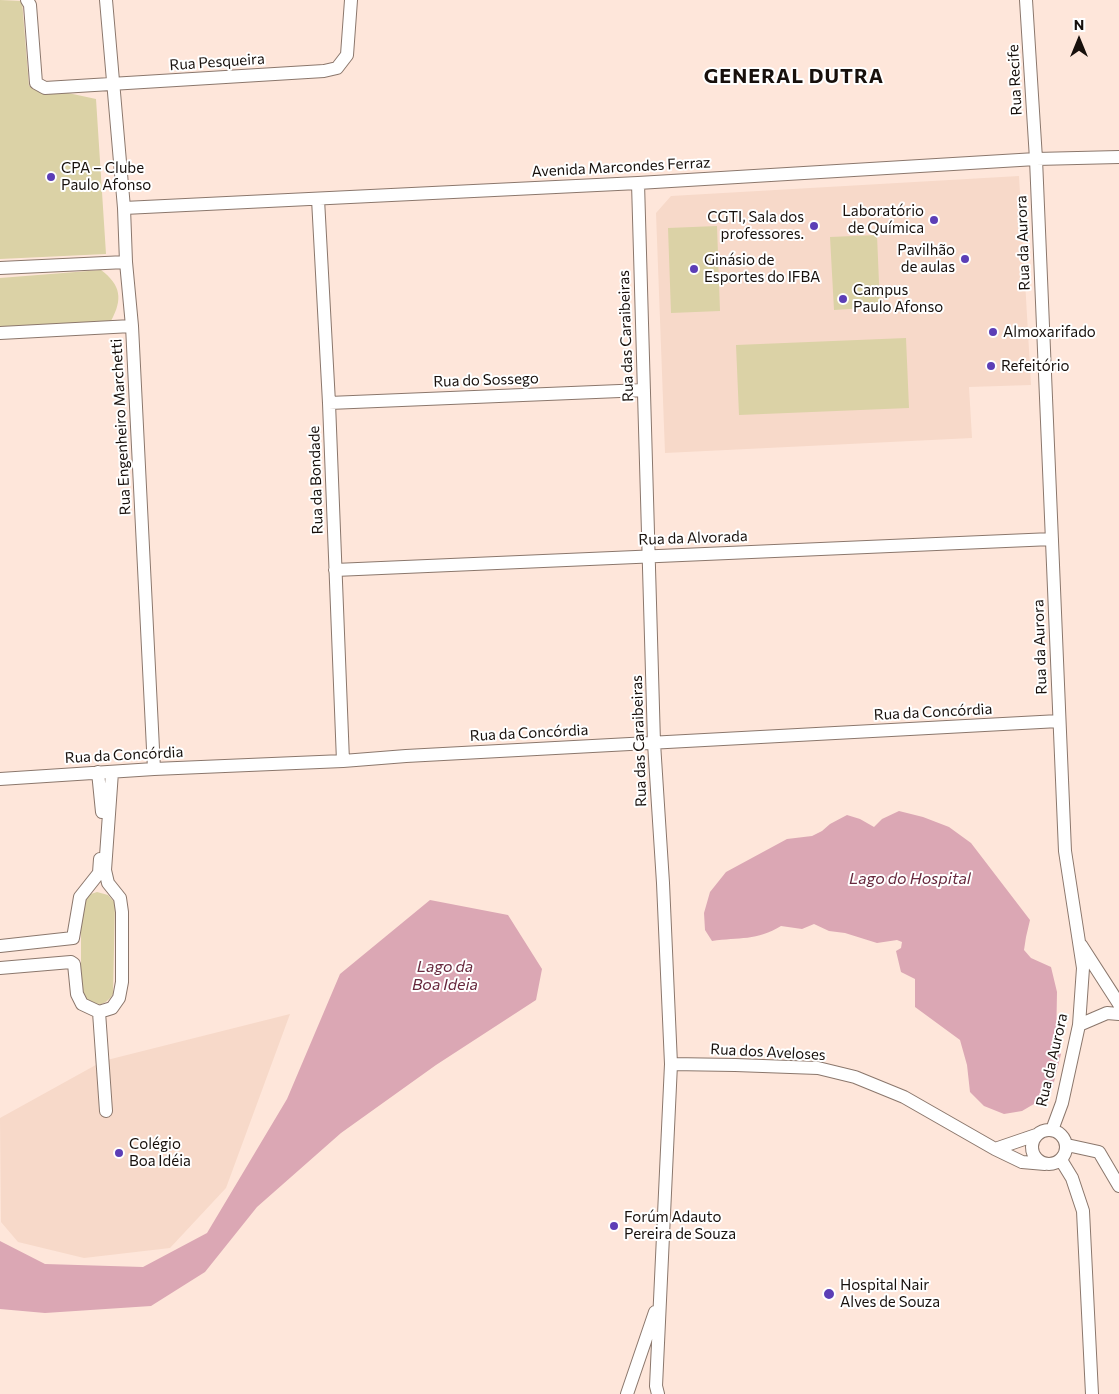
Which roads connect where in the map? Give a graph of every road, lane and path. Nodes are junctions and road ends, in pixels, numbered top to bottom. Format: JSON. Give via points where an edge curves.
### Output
{"nodes":[{"id":1,"x":27,"y":0,"type":"edge"},
{"id":2,"x":106,"y":0,"type":"edge"},
{"id":3,"x":351,"y":0,"type":"edge"},
{"id":4,"x":1026,"y":0,"type":"edge"},
{"id":5,"x":112,"y":85,"type":"junction"},
{"id":6,"x":1119,"y":157,"type":"edge"},
{"id":7,"x":1036,"y":159,"type":"junction"},
{"id":8,"x":638,"y":183,"type":"junction"},
{"id":9,"x":318,"y":199,"type":"junction"},
{"id":10,"x":124,"y":208,"type":"junction"},
{"id":11,"x":126,"y":262,"type":"junction"},
{"id":12,"x":0,"y":268,"type":"edge"},
{"id":13,"x":132,"y":326,"type":"junction"},
{"id":14,"x":0,"y":333,"type":"edge"},
{"id":15,"x":644,"y":390,"type":"junction"},
{"id":16,"x":329,"y":403,"type":"junction"},
{"id":17,"x":1052,"y":539,"type":"junction"},
{"id":18,"x":650,"y":556,"type":"junction"},
{"id":19,"x":335,"y":570,"type":"junction"},
{"id":20,"x":1059,"y":721,"type":"junction"},
{"id":21,"x":654,"y":743,"type":"junction"},
{"id":22,"x":343,"y":761,"type":"junction"},
{"id":23,"x":154,"y":768,"type":"junction"},
{"id":24,"x":98,"y":772,"type":"junction"},
{"id":25,"x":112,"y":772,"type":"junction"},
{"id":26,"x":0,"y":779,"type":"edge"},
{"id":27,"x":1079,"y":942,"type":"junction"},
{"id":28,"x":0,"y":946,"type":"edge"},
{"id":29,"x":0,"y":968,"type":"edge"},
{"id":30,"x":1119,"y":1004,"type":"edge"},
{"id":31,"x":99,"y":1012,"type":"junction"},
{"id":32,"x":1119,"y":1014,"type":"edge"},
{"id":33,"x":1079,"y":1026,"type":"junction"},
{"id":34,"x":671,"y":1064,"type":"junction"},
{"id":35,"x":106,"y":1111,"type":"dead end"},
{"id":36,"x":1052,"y":1130,"type":"junction"},
{"id":37,"x":1036,"y":1135,"type":"junction"},
{"id":38,"x":1067,"y":1145,"type":"junction"},
{"id":39,"x":995,"y":1149,"type":"junction"},
{"id":40,"x":1061,"y":1160,"type":"junction"},
{"id":41,"x":1045,"y":1164,"type":"junction"},
{"id":42,"x":1119,"y":1186,"type":"edge"},
{"id":43,"x":660,"y":1298,"type":"junction"},
{"id":44,"x":627,"y":1394,"type":"edge"},
{"id":45,"x":658,"y":1394,"type":"edge"},
{"id":46,"x":1092,"y":1394,"type":"edge"}],
"edges":[{"from":1,"to":5,"type":"street","name":"Rua Pesqueira","via":[[36,82],[45,88]]},
{"from":2,"to":5,"type":"street","name":"Rua Engenheiro Marchetti"},
{"from":3,"to":5,"type":"street","name":"Rua Pesqueira","via":[[347,55],[337,68]]},
{"from":4,"to":7,"type":"street","name":"Rua Recife"},
{"from":5,"to":10,"type":"street","name":"Rua Engenheiro Marchetti"},
{"from":6,"to":7,"type":"street","name":"Avenida Marcondes Ferraz"},
{"from":7,"to":8,"type":"street","name":"Avenida Marcondes Ferraz"},
{"from":7,"to":17,"type":"street","name":"Rua da Aurora"},
{"from":8,"to":9,"type":"street","name":"Avenida Marcondes Ferraz"},
{"from":8,"to":15,"type":"street","name":"Rua das Caraibeiras"},
{"from":9,"to":10,"type":"street","name":"Avenida Marcondes Ferraz"},
{"from":9,"to":16,"type":"street","name":"Rua da Bondade"},
{"from":10,"to":11,"type":"street","name":"Rua Engenheiro Marchetti"},
{"from":11,"to":12,"type":"street"},
{"from":11,"to":13,"type":"street","name":"Rua Engenheiro Marchetti"},
{"from":13,"to":14,"type":"street"},
{"from":13,"to":23,"type":"street","name":"Rua Engenheiro Marchetti"},
{"from":15,"to":16,"type":"street","name":"Rua do Sossego"},
{"from":15,"to":18,"type":"street","name":"Rua das Caraibeiras"},
{"from":16,"to":19,"type":"street","name":"Rua da Bondade"},
{"from":17,"to":18,"type":"street","name":"Rua da Alvorada"},
{"from":17,"to":20,"type":"street","name":"Rua da Aurora"},
{"from":18,"to":19,"type":"street","name":"Rua da Alvorada"},
{"from":18,"to":21,"type":"street","name":"Rua das Caraibeiras"},
{"from":19,"to":22,"type":"street","name":"Rua da Bondade"},
{"from":20,"to":21,"type":"street","name":"Rua da Concórdia"},
{"from":20,"to":27,"type":"street","name":"Rua da Aurora","via":[[1065,851]]},
{"from":21,"to":22,"type":"street","name":"Rua da Concórdia"},
{"from":21,"to":34,"type":"street","name":"Rua das Caraibeiras"},
{"from":22,"to":23,"type":"street","name":"Rua da Concórdia"},
{"from":23,"to":25,"type":"street","name":"Rua da Concórdia"},
{"from":24,"to":25,"type":"street","name":"Rua da Concórdia"},
{"from":24,"to":26,"type":"street","name":"Rua da Concórdia"},
{"from":24,"to":28,"type":"street","via":[[102,804],[99,873],[80,896],[73,938]]},
{"from":25,"to":31,"type":"street","via":[[105,870],[108,883],[120,898],[122,982],[119,998],[112,1008]]},
{"from":27,"to":30,"type":"street"},
{"from":27,"to":33,"type":"street","name":"Rua da Aurora","via":[[1083,968]]},
{"from":29,"to":31,"type":"street","via":[[71,962],[82,1004]]},
{"from":31,"to":35,"type":"street"},
{"from":32,"to":33,"type":"street","via":[[1107,1013]]},
{"from":33,"to":36,"type":"street","name":"Rua da Aurora","via":[[1062,1103]]},
{"from":34,"to":39,"type":"street","name":"Rua dos Aveloses","via":[[818,1068],[855,1077],[904,1097]]},
{"from":34,"to":43,"type":"street","name":"Rua das Caraibeiras"},
{"from":36,"to":37,"type":"street"},
{"from":36,"to":38,"type":"street","via":[[1062,1135]]},
{"from":37,"to":39,"type":"street"},
{"from":37,"to":41,"type":"street","via":[[1032,1152],[1039,1162]]},
{"from":38,"to":40,"type":"street"},
{"from":38,"to":42,"type":"street","via":[[1098,1152]]},
{"from":39,"to":41,"type":"street","name":"Rua dos Aveloses","via":[[1022,1162]]},
{"from":40,"to":41,"type":"street"},
{"from":40,"to":46,"type":"street","via":[[1072,1178],[1082,1211]]},
{"from":43,"to":44,"type":"street"},
{"from":43,"to":45,"type":"street","name":"Rua das Caraibeiras"}]}
